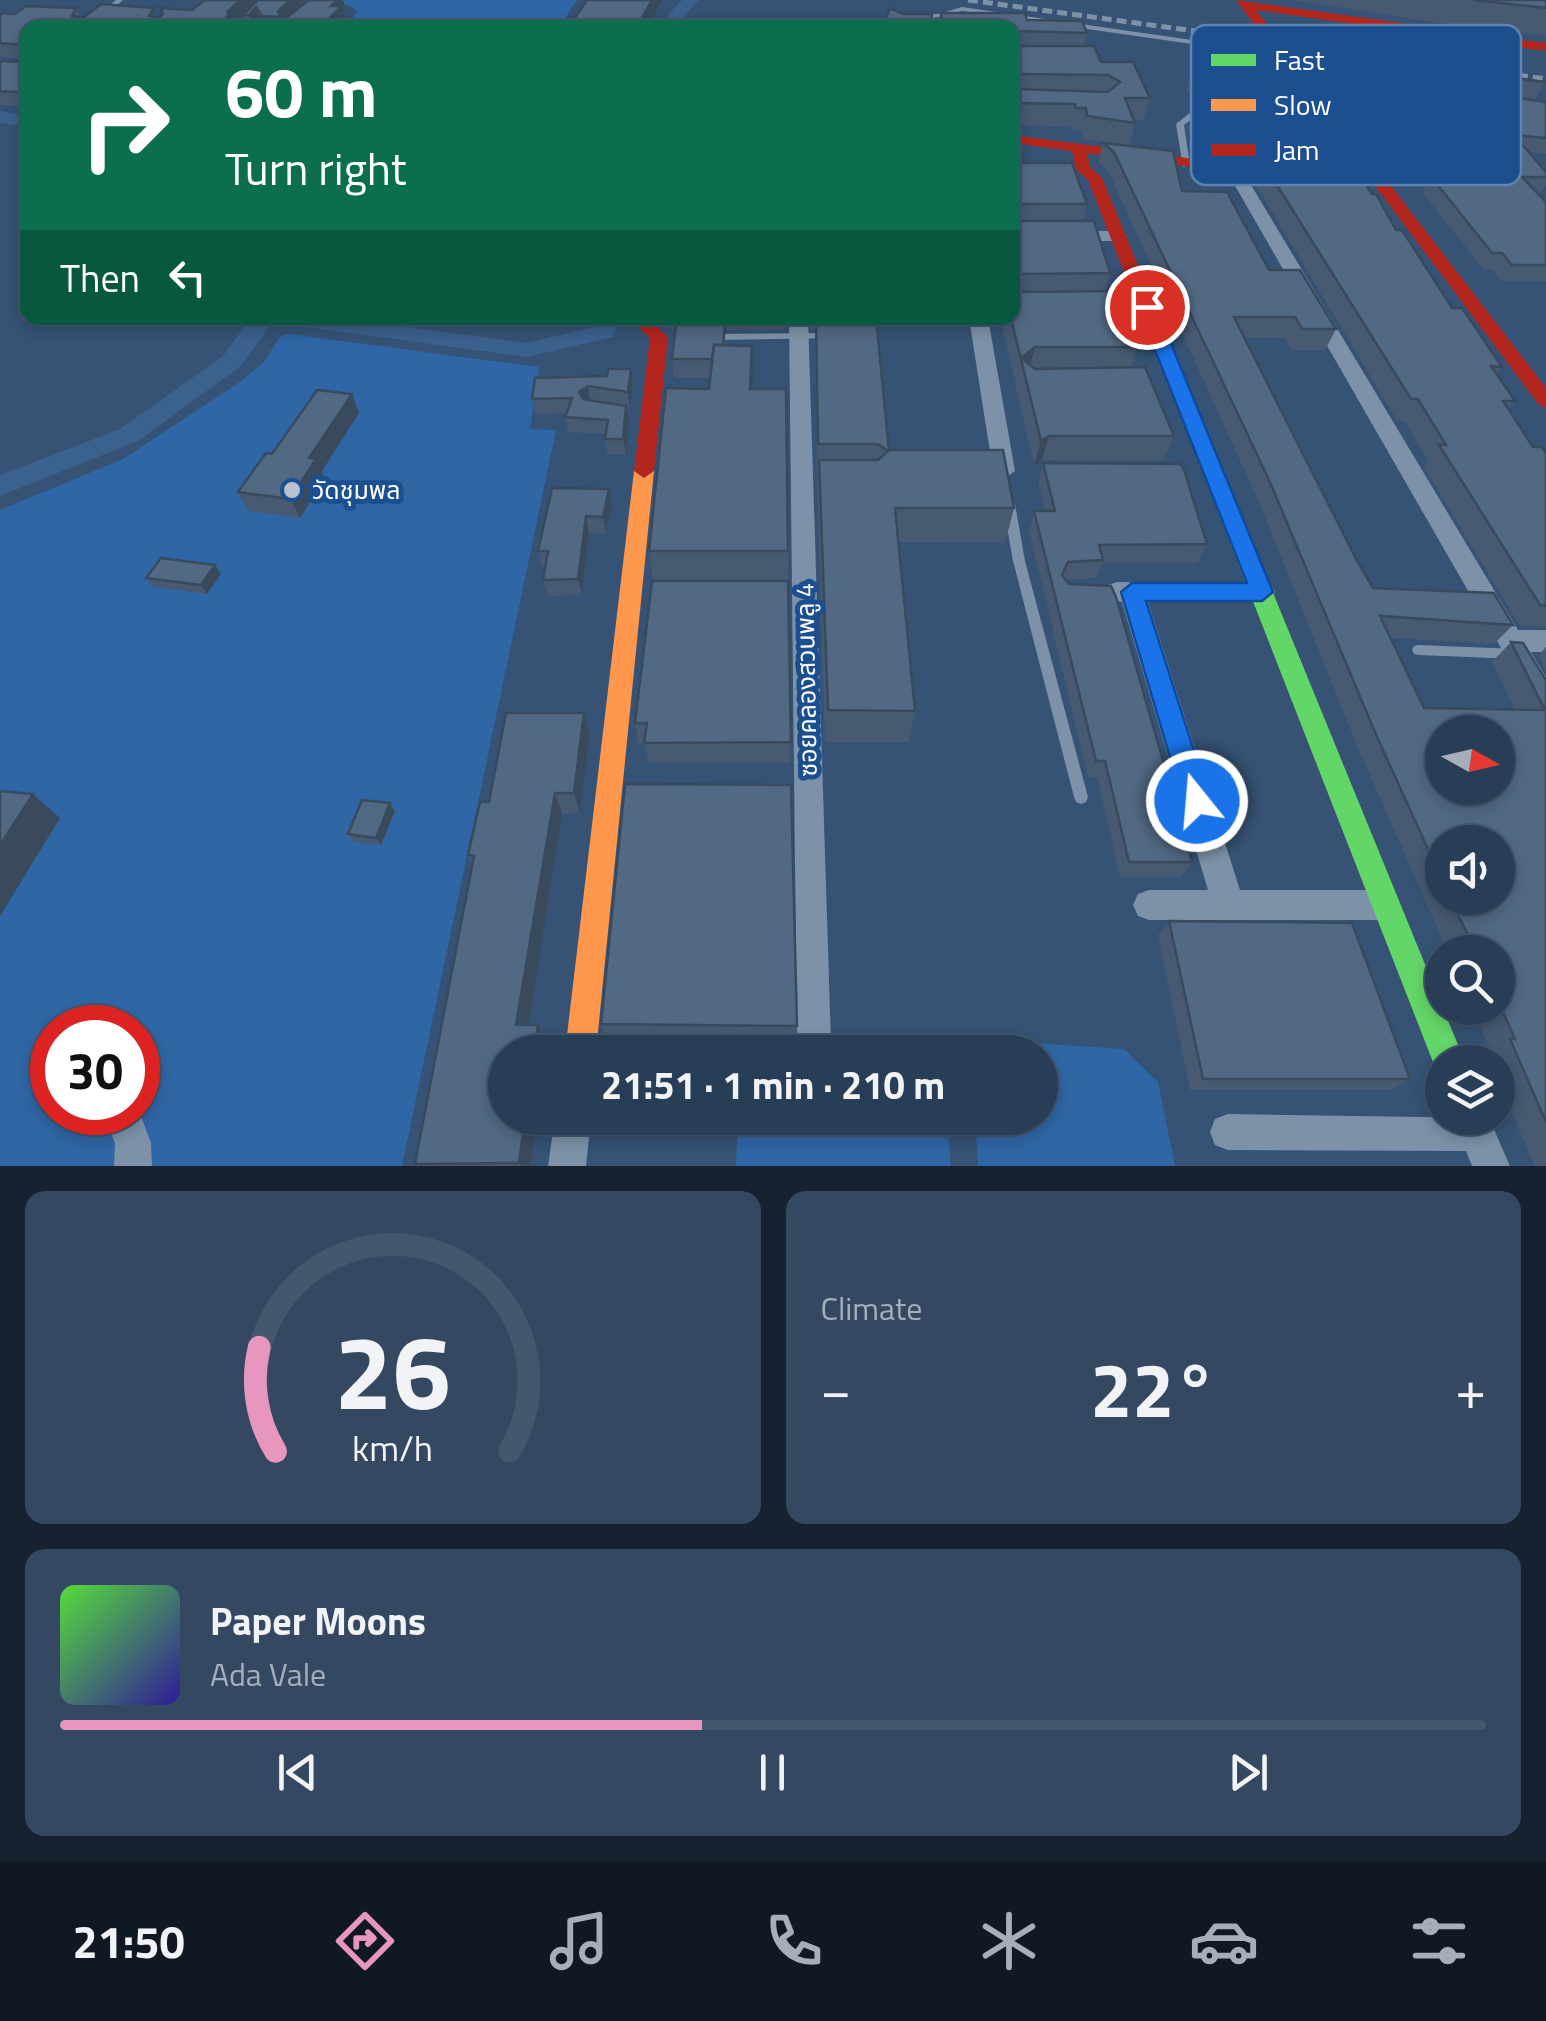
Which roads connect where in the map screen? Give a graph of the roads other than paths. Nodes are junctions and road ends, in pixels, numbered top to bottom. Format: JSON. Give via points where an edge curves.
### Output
{"nodes":[{"id":1,"x":120,"y":0,"type":"edge"},
{"id":2,"x":270,"y":0,"type":"edge"},
{"id":3,"x":1244,"y":2,"type":"edge"},
{"id":4,"x":902,"y":16,"type":"edge"},
{"id":5,"x":94,"y":20,"type":"edge"},
{"id":6,"x":248,"y":20,"type":"edge"},
{"id":7,"x":1261,"y":25,"type":"edge"},
{"id":8,"x":1398,"y":25,"type":"edge"},
{"id":9,"x":1191,"y":42,"type":"edge"},
{"id":10,"x":1521,"y":43,"type":"edge"},
{"id":11,"x":1546,"y":47,"type":"edge"},
{"id":12,"x":1191,"y":116,"type":"edge"},
{"id":13,"x":1020,"y":142,"type":"edge"},
{"id":14,"x":1186,"y":164,"type":"junction"},
{"id":15,"x":1191,"y":165,"type":"edge"},
{"id":16,"x":1087,"y":166,"type":"junction"},
{"id":17,"x":1243,"y":185,"type":"edge"},
{"id":18,"x":1373,"y":185,"type":"edge"},
{"id":19,"x":1382,"y":186,"type":"joint"},
{"id":20,"x":1020,"y":236,"type":"edge"},
{"id":21,"x":1118,"y":236,"type":"junction"},
{"id":22,"x":979,"y":325,"type":"edge"},
{"id":23,"x":798,"y":327,"type":"edge"},
{"id":24,"x":662,"y":330,"type":"edge"},
{"id":25,"x":699,"y":336,"type":"edge"},
{"id":26,"x":846,"y":336,"type":"edge"},
{"id":27,"x":1546,"y":401,"type":"edge"},
{"id":28,"x":995,"y":470,"type":"joint"},
{"id":29,"x":1087,"y":591,"type":"edge"},
{"id":30,"x":1132,"y":592,"type":"junction"},
{"id":31,"x":1262,"y":592,"type":"junction"},
{"id":32,"x":1546,"y":641,"type":"edge"},
{"id":33,"x":1515,"y":648,"type":"junction"},
{"id":34,"x":1420,"y":650,"type":"dead end"},
{"id":35,"x":1546,"y":700,"type":"edge"},
{"id":36,"x":1080,"y":796,"type":"dead end"},
{"id":37,"x":1384,"y":905,"type":"junction"},
{"id":38,"x":1150,"y":906,"type":"dead end"},
{"id":39,"x":1229,"y":906,"type":"junction"},
{"id":40,"x":583,"y":1035,"type":"edge"},
{"id":41,"x":814,"y":1035,"type":"edge"},
{"id":42,"x":1441,"y":1045,"type":"edge"},
{"id":43,"x":1228,"y":1132,"type":"dead end"},
{"id":44,"x":130,"y":1135,"type":"edge"},
{"id":45,"x":571,"y":1135,"type":"edge"},
{"id":46,"x":1480,"y":1139,"type":"edge"},
{"id":47,"x":133,"y":1166,"type":"edge"},
{"id":48,"x":567,"y":1166,"type":"edge"}],
"edges":[{"from":1,"to":5,"type":"lane"},
{"from":2,"to":6,"type":"lane"},
{"from":3,"to":7,"type":"street"},
{"from":3,"to":8,"type":"street"},
{"from":4,"to":9,"type":"lane","via":[[962,9]]},
{"from":10,"to":11,"type":"street"},
{"from":12,"to":14,"type":"lane","via":[[1180,124]]},
{"from":13,"to":16,"type":"street"},
{"from":14,"to":15,"type":"street"},
{"from":14,"to":16,"type":"street","via":[[1137,157]]},
{"from":16,"to":21,"type":"street"},
{"from":17,"to":33,"type":"street"},
{"from":18,"to":19,"type":"street"},
{"from":19,"to":27,"type":"street"},
{"from":20,"to":21,"type":"street"},
{"from":21,"to":31,"type":"street","via":[[1138,307],[1204,471]]},
{"from":22,"to":28,"type":"street"},
{"from":23,"to":25,"type":"lane"},
{"from":23,"to":26,"type":"lane"},
{"from":23,"to":41,"type":"street","name":"ซอยคลองสวนพลู 4","via":[[811,487],[795,595]]},
{"from":24,"to":40,"type":"street","via":[[643,416],[640,595]]},
{"from":28,"to":36,"type":"lane"},
{"from":29,"to":30,"type":"street"},
{"from":30,"to":31,"type":"street"},
{"from":30,"to":39,"type":"street"},
{"from":31,"to":37,"type":"street"},
{"from":32,"to":33,"type":"street"},
{"from":33,"to":34,"type":"lane"},
{"from":33,"to":35,"type":"street"},
{"from":37,"to":39,"type":"street"},
{"from":37,"to":42,"type":"street"},
{"from":38,"to":39,"type":"street"},
{"from":43,"to":46,"type":"street"},
{"from":44,"to":47,"type":"street"},
{"from":45,"to":48,"type":"street"}]}
